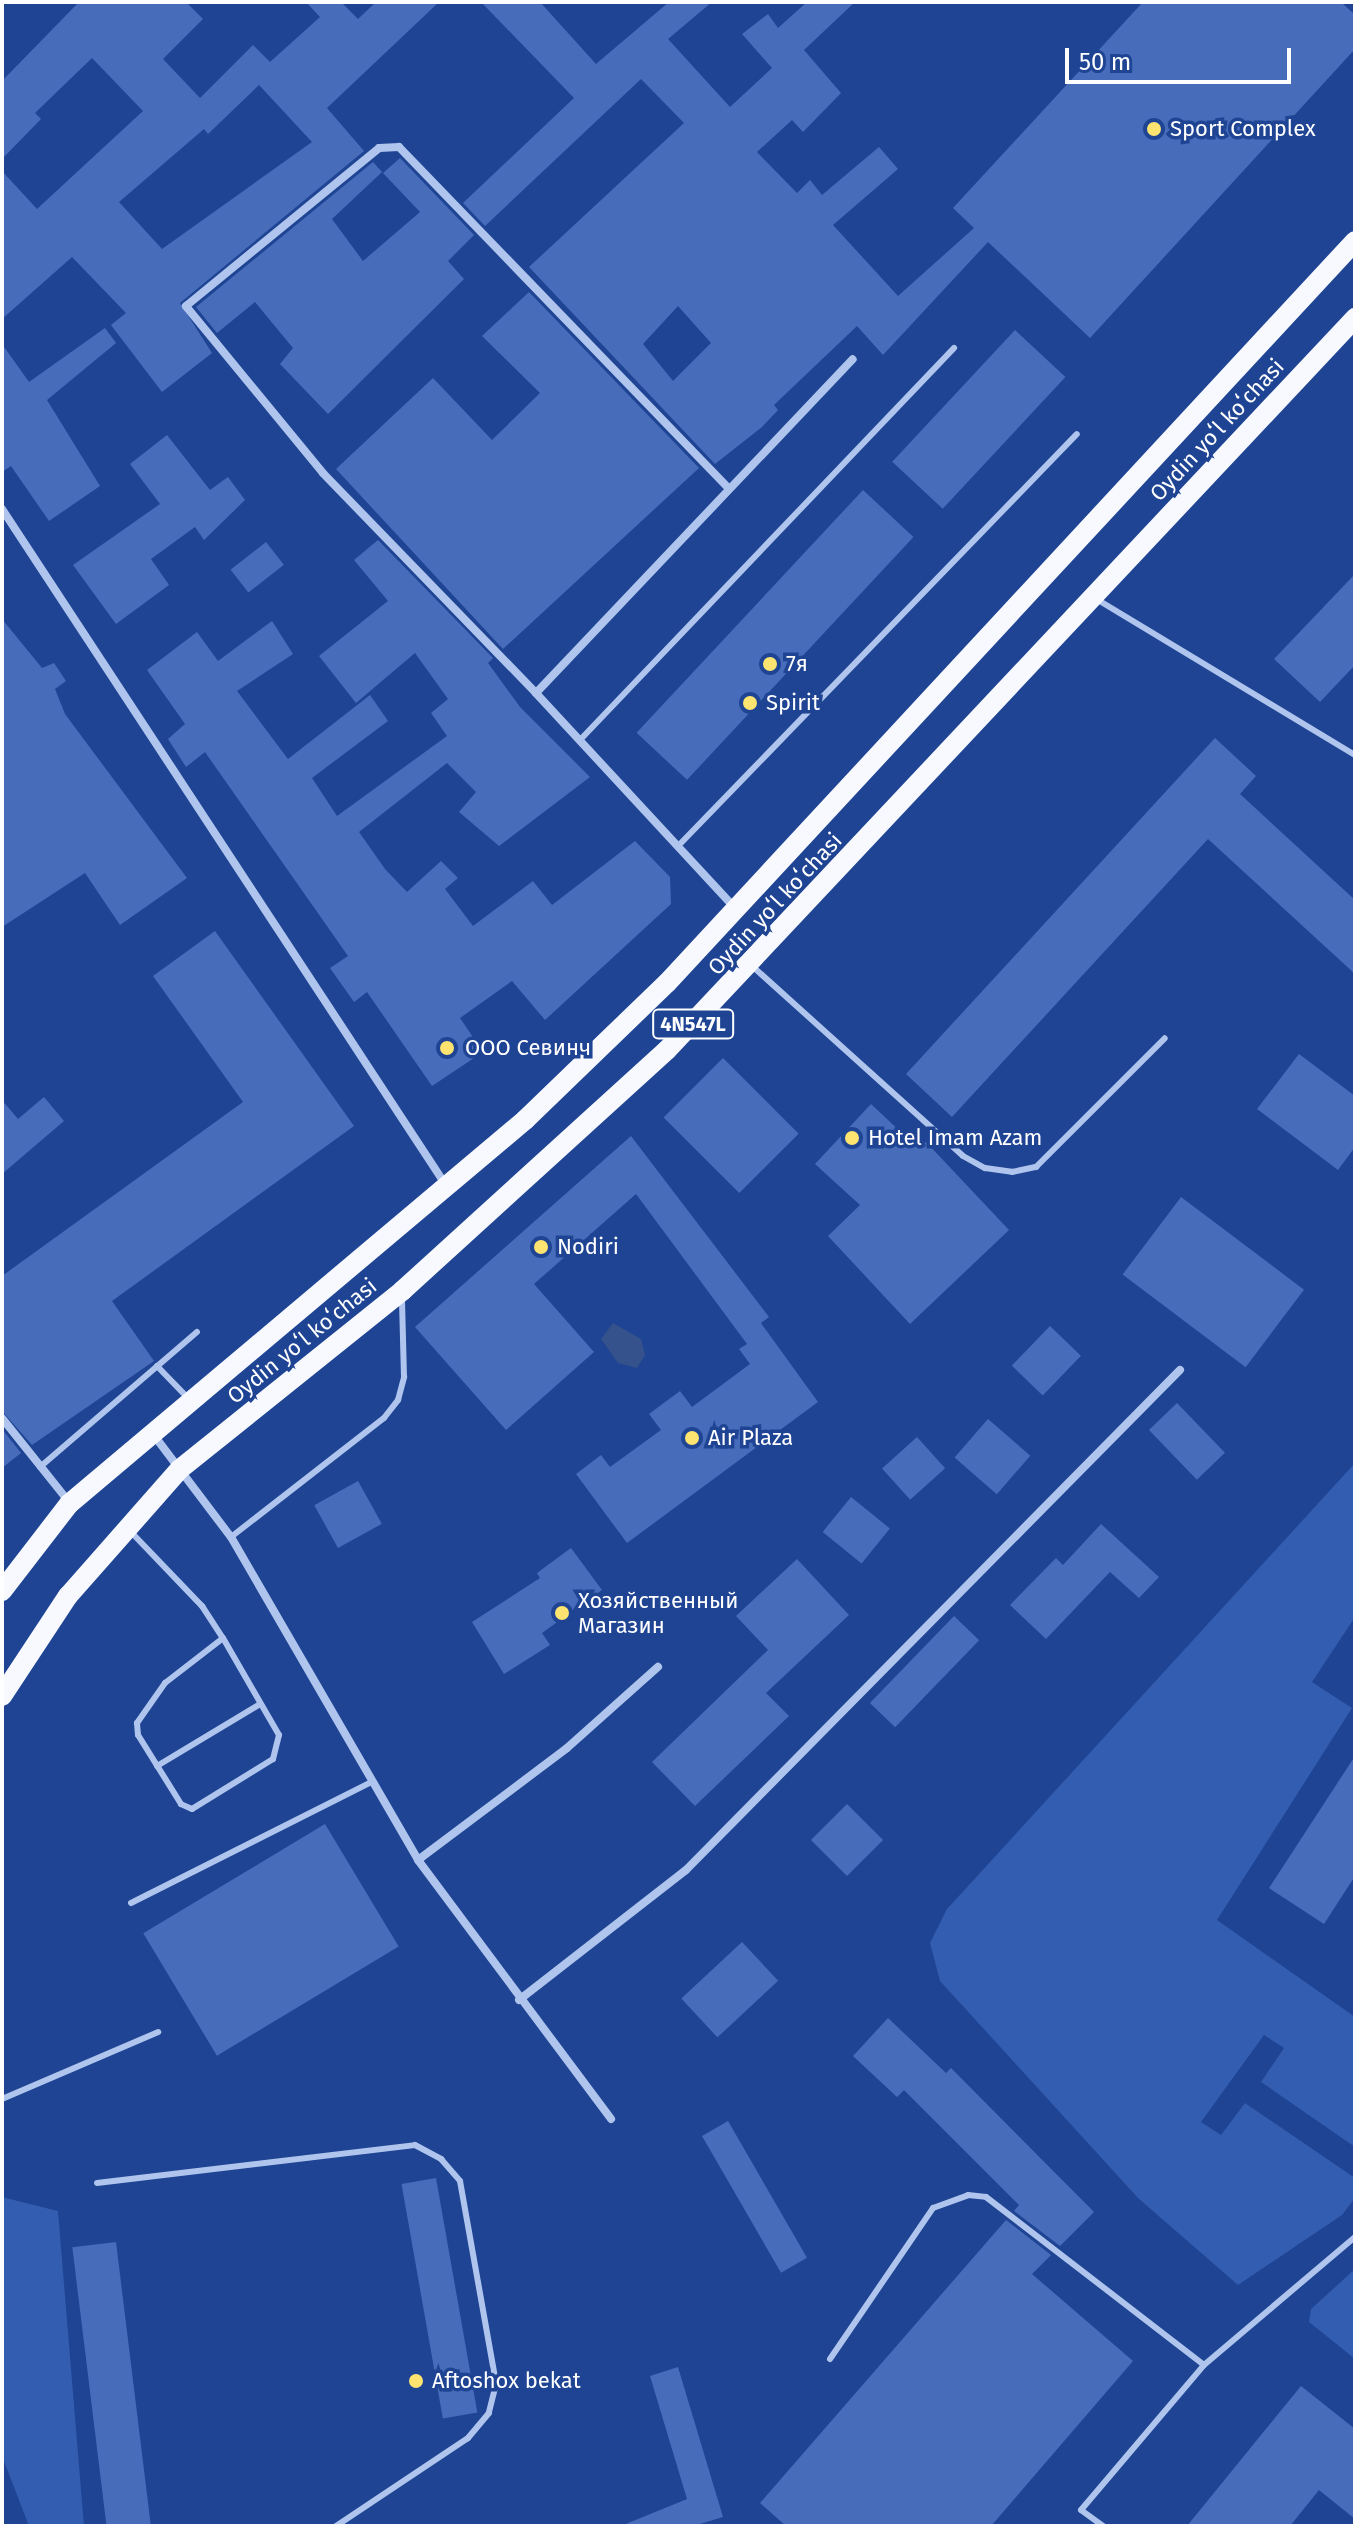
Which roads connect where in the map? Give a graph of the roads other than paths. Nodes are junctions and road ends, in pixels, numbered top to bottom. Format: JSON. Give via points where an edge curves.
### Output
{"nodes":[{"id":1,"x":1355,"y":241,"type":"edge"},
{"id":2,"x":1355,"y":318,"type":"edge"},
{"id":3,"x":954,"y":348,"type":"dead end"},
{"id":4,"x":853,"y":359,"type":"dead end"},
{"id":5,"x":1077,"y":434,"type":"dead end"},
{"id":6,"x":727,"y":487,"type":"junction"},
{"id":7,"x":2,"y":509,"type":"edge"},
{"id":8,"x":1093,"y":597,"type":"junction"},
{"id":9,"x":536,"y":693,"type":"junction"},
{"id":10,"x":580,"y":740,"type":"junction"},
{"id":11,"x":1355,"y":755,"type":"edge"},
{"id":12,"x":681,"y":843,"type":"junction"},
{"id":13,"x":737,"y":911,"type":"junction"},
{"id":14,"x":751,"y":965,"type":"junction"},
{"id":15,"x":1165,"y":1038,"type":"dead end"},
{"id":16,"x":446,"y":1187,"type":"junction"},
{"id":17,"x":402,"y":1291,"type":"junction"},
{"id":18,"x":197,"y":1332,"type":"dead end"},
{"id":19,"x":157,"y":1366,"type":"junction"},
{"id":20,"x":1180,"y":1370,"type":"dead end"},
{"id":21,"x":188,"y":1399,"type":"junction"},
{"id":22,"x":2,"y":1418,"type":"edge"},
{"id":23,"x":150,"y":1430,"type":"junction"},
{"id":24,"x":40,"y":1467,"type":"junction"},
{"id":25,"x":180,"y":1469,"type":"junction"},
{"id":26,"x":69,"y":1504,"type":"junction"},
{"id":27,"x":125,"y":1527,"type":"junction"},
{"id":28,"x":231,"y":1537,"type":"junction"},
{"id":29,"x":22,"y":1560,"type":"junction"},
{"id":30,"x":2,"y":1568,"type":"edge"},
{"id":31,"x":2,"y":1591,"type":"edge"},
{"id":32,"x":223,"y":1638,"type":"junction"},
{"id":33,"x":658,"y":1667,"type":"dead end"},
{"id":34,"x":2,"y":1696,"type":"edge"},
{"id":35,"x":260,"y":1704,"type":"junction"},
{"id":36,"x":157,"y":1766,"type":"junction"},
{"id":37,"x":372,"y":1782,"type":"junction"},
{"id":38,"x":418,"y":1860,"type":"junction"},
{"id":39,"x":131,"y":1903,"type":"dead end"},
{"id":40,"x":519,"y":2000,"type":"junction"},
{"id":41,"x":158,"y":2032,"type":"dead end"},
{"id":42,"x":2,"y":2099,"type":"edge"},
{"id":43,"x":611,"y":2119,"type":"dead end"},
{"id":44,"x":97,"y":2183,"type":"dead end"},
{"id":45,"x":1355,"y":2237,"type":"edge"},
{"id":46,"x":830,"y":2359,"type":"dead end"},
{"id":47,"x":1204,"y":2365,"type":"junction"},
{"id":48,"x":336,"y":2526,"type":"edge"},
{"id":49,"x":1103,"y":2526,"type":"edge"}],
"edges":[{"from":1,"to":13,"type":"main road","name":"Oydin yoʻl koʻchasi","number":"4N547L"},
{"from":2,"to":8,"type":"main road","name":"Oydin yoʻl koʻchasi","number":"4N547L"},
{"from":3,"to":10,"type":"lane"},
{"from":4,"to":6,"type":"street"},
{"from":5,"to":12,"type":"lane"},
{"from":6,"to":9,"type":"street"},
{"from":6,"to":9,"type":"street","via":[[399,147],[379,148],[186,306],[323,473]]},
{"from":7,"to":16,"type":"street"},
{"from":8,"to":11,"type":"lane"},
{"from":8,"to":14,"type":"main road","name":"Oydin yoʻl koʻchasi","number":"4N547L"},
{"from":9,"to":10,"type":"street"},
{"from":10,"to":12,"type":"street"},
{"from":12,"to":13,"type":"street"},
{"from":13,"to":16,"type":"main road","name":"Oydin yoʻl koʻchasi","number":"4N547L","via":[[536,1110]]},
{"from":14,"to":15,"type":"lane","via":[[963,1156],[985,1168],[1012,1172],[1036,1167]]},
{"from":14,"to":17,"type":"main road","name":"Oydin yoʻl koʻchasi","number":"4N547L","via":[[580,1134]]},
{"from":16,"to":21,"type":"main road","name":"Oydin yoʻl koʻchasi","number":"4N547L"},
{"from":17,"to":25,"type":"main road","name":"Oydin yoʻl koʻchasi","number":"4N547L"},
{"from":17,"to":28,"type":"lane","via":[[404,1377],[398,1400],[384,1418]]},
{"from":18,"to":19,"type":"lane"},
{"from":19,"to":21,"type":"lane"},
{"from":19,"to":24,"type":"lane"},
{"from":20,"to":40,"type":"street","via":[[686,1870]]},
{"from":21,"to":23,"type":"main road","name":"Oydin yoʻl koʻchasi","number":"4N547L"},
{"from":22,"to":24,"type":"street"},
{"from":23,"to":25,"type":"street"},
{"from":23,"to":26,"type":"main road","name":"Oydin yoʻl koʻchasi","number":"4N547L"},
{"from":24,"to":26,"type":"street"},
{"from":25,"to":27,"type":"main road","name":"Oydin yoʻl koʻchasi","number":"4N547L"},
{"from":25,"to":28,"type":"street"},
{"from":26,"to":29,"type":"main road","name":"Oydin yoʻl koʻchasi","number":"4N547L"},
{"from":27,"to":32,"type":"lane","via":[[202,1606]]},
{"from":27,"to":34,"type":"main road","name":"Oydin yoʻl koʻchasi","number":"4N547L","via":[[68,1596]]},
{"from":28,"to":37,"type":"street"},
{"from":29,"to":30,"type":"street"},
{"from":29,"to":31,"type":"main road","name":"Oydin yoʻl koʻchasi","number":"4N547L"},
{"from":32,"to":35,"type":"lane"},
{"from":32,"to":36,"type":"lane","via":[[146,1704],[138,1735]]},
{"from":33,"to":38,"type":"street","via":[[567,1748]]},
{"from":35,"to":36,"type":"lane"},
{"from":35,"to":36,"type":"lane","via":[[280,1744],[258,1771],[192,1809],[181,1804]]},
{"from":37,"to":38,"type":"street"},
{"from":37,"to":39,"type":"lane"},
{"from":38,"to":40,"type":"street"},
{"from":40,"to":43,"type":"street"},
{"from":41,"to":42,"type":"lane"},
{"from":44,"to":48,"type":"lane","via":[[415,2145],[441,2159],[460,2181],[496,2384],[489,2413],[468,2438]]},
{"from":45,"to":47,"type":"lane"},
{"from":46,"to":47,"type":"lane","via":[[933,2208],[968,2195],[986,2197]]},
{"from":47,"to":49,"type":"lane","via":[[1081,2510]]}]}
